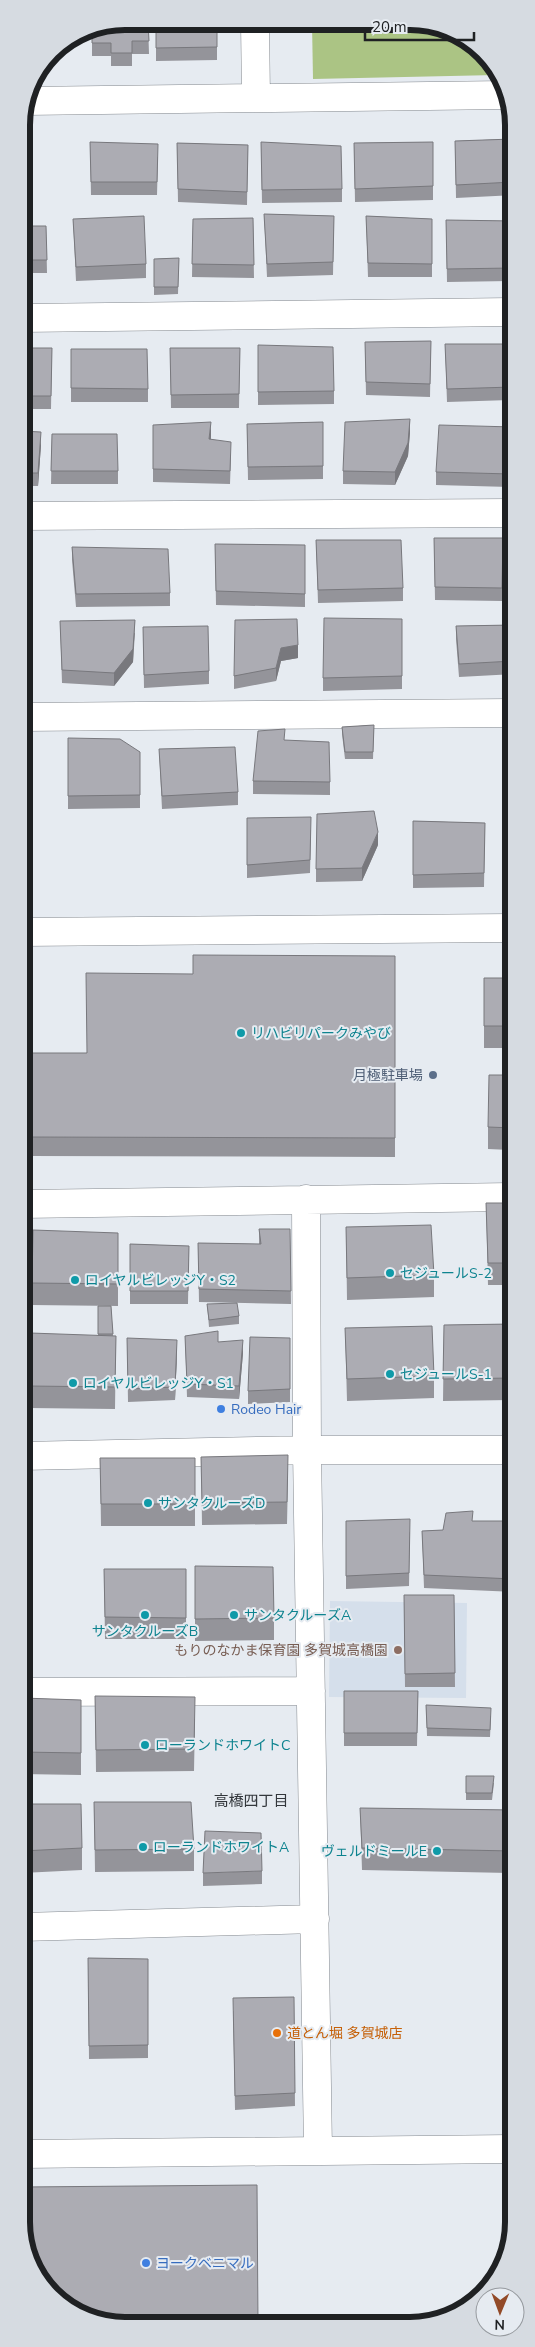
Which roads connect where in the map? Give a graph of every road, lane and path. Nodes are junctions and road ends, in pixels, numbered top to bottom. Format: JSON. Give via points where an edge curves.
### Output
{"nodes":[{"id":1,"x":254,"y":30,"type":"edge"},
{"id":2,"x":500,"y":95,"type":"edge"},
{"id":3,"x":256,"y":98,"type":"junction"},
{"id":4,"x":33,"y":101,"type":"edge"},
{"id":5,"x":505,"y":312,"type":"edge"},
{"id":6,"x":30,"y":318,"type":"edge"},
{"id":7,"x":505,"y":513,"type":"edge"},
{"id":8,"x":30,"y":516,"type":"edge"},
{"id":9,"x":505,"y":712,"type":"edge"},
{"id":10,"x":30,"y":717,"type":"edge"},
{"id":11,"x":505,"y":928,"type":"edge"},
{"id":12,"x":30,"y":932,"type":"edge"},
{"id":13,"x":505,"y":1197,"type":"edge"},
{"id":14,"x":306,"y":1200,"type":"junction"},
{"id":15,"x":30,"y":1204,"type":"edge"},
{"id":16,"x":307,"y":1450,"type":"junction"},
{"id":17,"x":505,"y":1450,"type":"edge"},
{"id":18,"x":30,"y":1456,"type":"edge"},
{"id":19,"x":311,"y":1691,"type":"junction"},
{"id":20,"x":30,"y":1692,"type":"edge"},
{"id":21,"x":315,"y":1919,"type":"junction"},
{"id":22,"x":30,"y":1926,"type":"edge"},
{"id":23,"x":505,"y":2149,"type":"edge"},
{"id":24,"x":318,"y":2150,"type":"junction"},
{"id":25,"x":30,"y":2154,"type":"edge"}],
"edges":[{"from":1,"to":3,"type":"street"},
{"from":2,"to":3,"type":"street"},
{"from":3,"to":4,"type":"street"},
{"from":5,"to":6,"type":"street"},
{"from":7,"to":8,"type":"street"},
{"from":9,"to":10,"type":"street"},
{"from":11,"to":12,"type":"street"},
{"from":13,"to":14,"type":"street"},
{"from":14,"to":15,"type":"street"},
{"from":14,"to":16,"type":"street"},
{"from":16,"to":17,"type":"street"},
{"from":16,"to":18,"type":"street"},
{"from":16,"to":19,"type":"street"},
{"from":19,"to":20,"type":"street"},
{"from":19,"to":21,"type":"street"},
{"from":21,"to":22,"type":"street"},
{"from":21,"to":24,"type":"street"},
{"from":23,"to":24,"type":"street"},
{"from":24,"to":25,"type":"street"}]}
